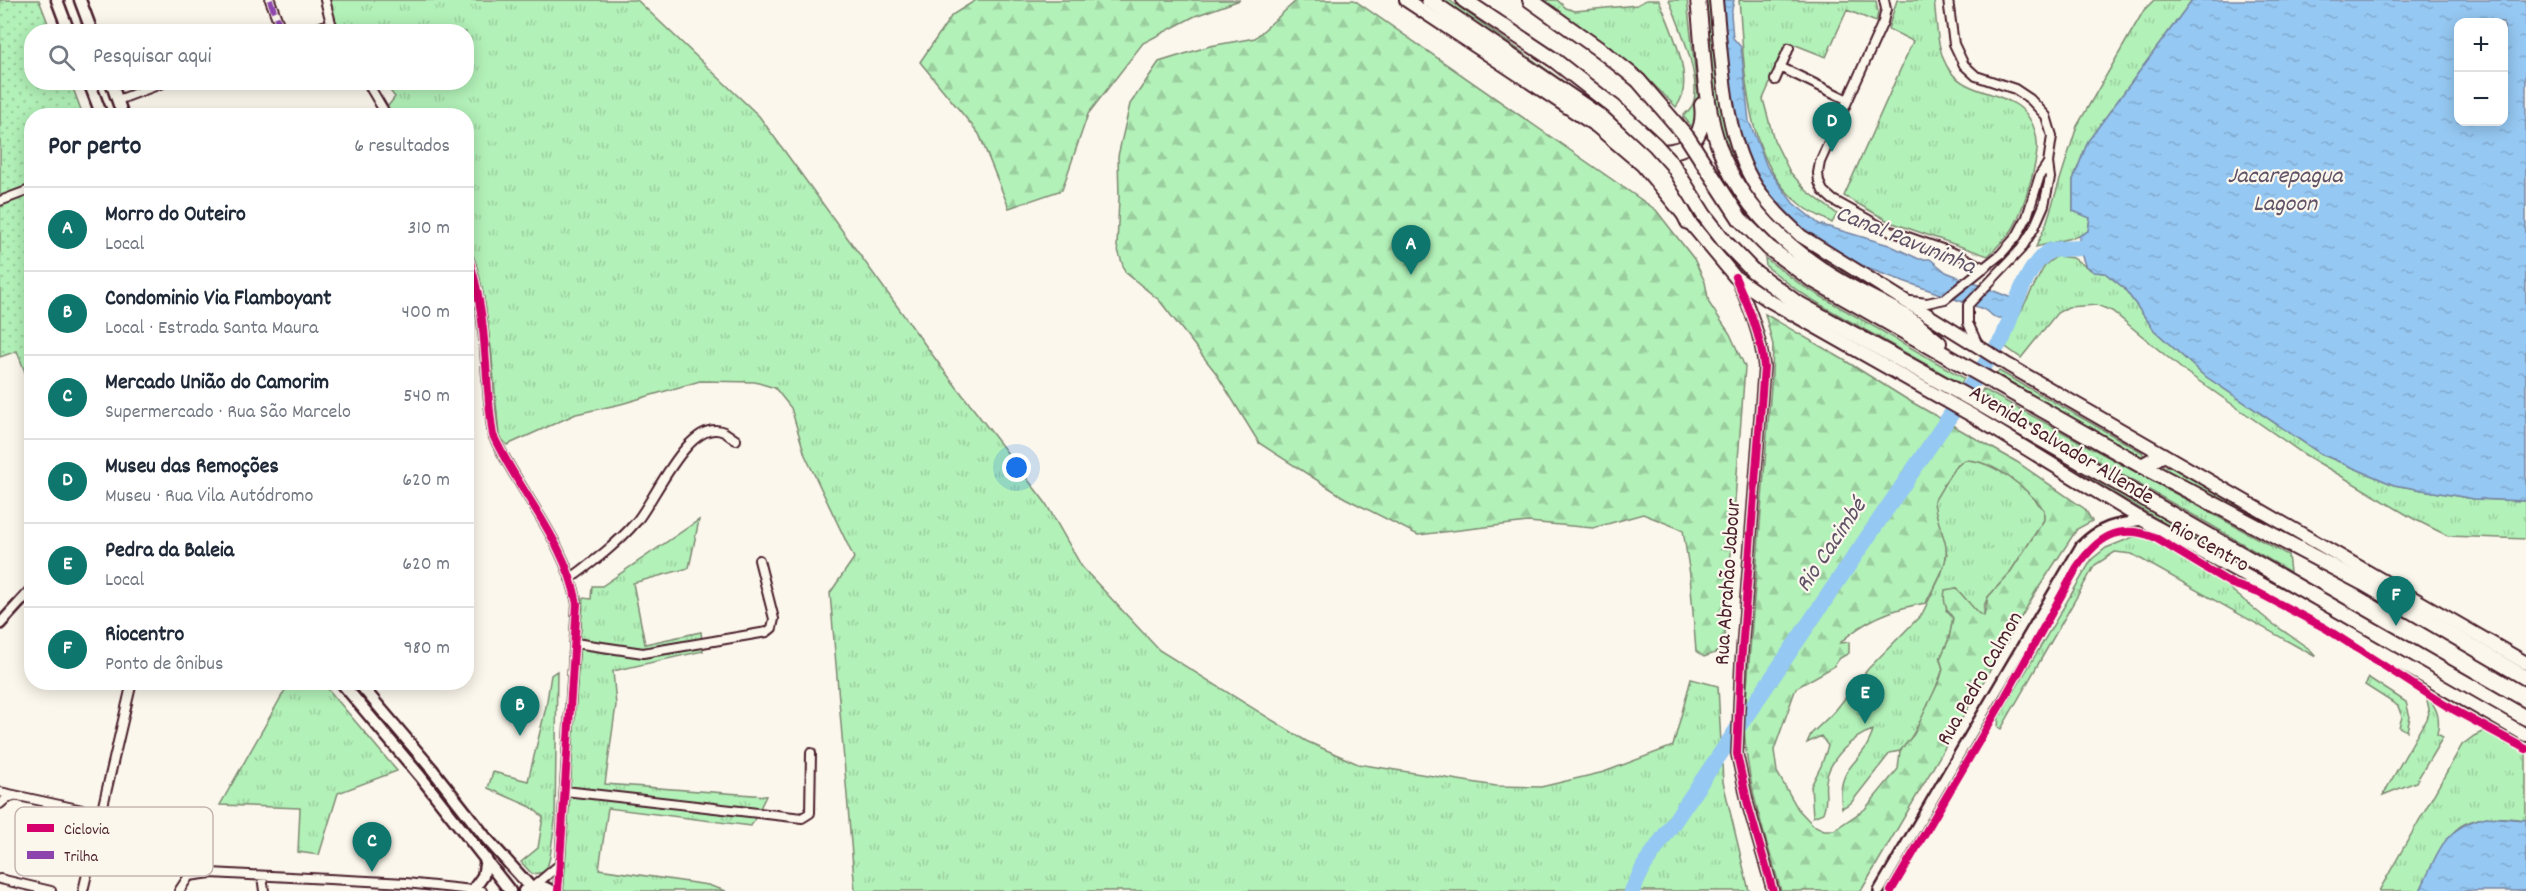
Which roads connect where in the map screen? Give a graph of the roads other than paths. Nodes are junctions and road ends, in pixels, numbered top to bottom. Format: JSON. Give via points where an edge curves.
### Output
{"nodes":[{"id":1,"x":57,"y":0,"type":"edge"},
{"id":2,"x":78,"y":0,"type":"edge"},
{"id":3,"x":270,"y":0,"type":"edge"},
{"id":4,"x":325,"y":0,"type":"edge"},
{"id":5,"x":1429,"y":0,"type":"edge"},
{"id":6,"x":1464,"y":0,"type":"edge"},
{"id":7,"x":1530,"y":0,"type":"edge"},
{"id":8,"x":1698,"y":0,"type":"edge"},
{"id":9,"x":1716,"y":0,"type":"edge"},
{"id":10,"x":1884,"y":0,"type":"edge"},
{"id":11,"x":1948,"y":0,"type":"edge"},
{"id":12,"x":1409,"y":2,"type":"edge"},
{"id":13,"x":331,"y":23,"type":"edge"},
{"id":14,"x":66,"y":24,"type":"edge"},
{"id":15,"x":88,"y":24,"type":"edge"},
{"id":16,"x":279,"y":24,"type":"edge"},
{"id":17,"x":1789,"y":48,"type":"dead end"},
{"id":18,"x":1780,"y":68,"type":"junction"},
{"id":19,"x":1704,"y":70,"type":"junction"},
{"id":20,"x":1775,"y":80,"type":"dead end"},
{"id":21,"x":92,"y":90,"type":"edge"},
{"id":22,"x":114,"y":90,"type":"edge"},
{"id":23,"x":145,"y":90,"type":"edge"},
{"id":24,"x":372,"y":90,"type":"edge"},
{"id":25,"x":118,"y":100,"type":"junction"},
{"id":26,"x":1848,"y":100,"type":"junction"},
{"id":27,"x":99,"y":108,"type":"edge"},
{"id":28,"x":120,"y":108,"type":"edge"},
{"id":29,"x":382,"y":108,"type":"edge"},
{"id":30,"x":1602,"y":118,"type":"junction"},
{"id":31,"x":2048,"y":163,"type":"junction"},
{"id":32,"x":24,"y":192,"type":"edge"},
{"id":33,"x":0,"y":201,"type":"edge"},
{"id":34,"x":1688,"y":222,"type":"junction"},
{"id":35,"x":1984,"y":268,"type":"junction"},
{"id":36,"x":474,"y":271,"type":"edge"},
{"id":37,"x":1735,"y":277,"type":"junction"},
{"id":38,"x":1904,"y":300,"type":"junction"},
{"id":39,"x":1980,"y":347,"type":"junction"},
{"id":40,"x":1974,"y":369,"type":"junction"},
{"id":41,"x":735,"y":440,"type":"dead end"},
{"id":42,"x":2162,"y":455,"type":"junction"},
{"id":43,"x":2142,"y":466,"type":"junction"},
{"id":44,"x":2143,"y":520,"type":"junction"},
{"id":45,"x":759,"y":561,"type":"dead end"},
{"id":46,"x":570,"y":579,"type":"junction"},
{"id":47,"x":24,"y":598,"type":"edge"},
{"id":48,"x":0,"y":624,"type":"edge"},
{"id":49,"x":575,"y":643,"type":"junction"},
{"id":50,"x":2526,"y":663,"type":"edge"},
{"id":51,"x":2526,"y":678,"type":"edge"},
{"id":52,"x":130,"y":690,"type":"edge"},
{"id":53,"x":348,"y":690,"type":"edge"},
{"id":54,"x":365,"y":690,"type":"edge"},
{"id":55,"x":2526,"y":718,"type":"edge"},
{"id":56,"x":2526,"y":735,"type":"edge"},
{"id":57,"x":811,"y":753,"type":"dead end"},
{"id":58,"x":565,"y":791,"type":"junction"},
{"id":59,"x":0,"y":792,"type":"edge"},
{"id":60,"x":19,"y":796,"type":"junction"},
{"id":61,"x":0,"y":803,"type":"edge"},
{"id":62,"x":70,"y":807,"type":"edge"},
{"id":63,"x":104,"y":807,"type":"edge"},
{"id":64,"x":486,"y":859,"type":"junction"},
{"id":65,"x":559,"y":865,"type":"junction"},
{"id":66,"x":213,"y":873,"type":"edge"},
{"id":67,"x":87,"y":876,"type":"edge"},
{"id":68,"x":189,"y":876,"type":"edge"},
{"id":69,"x":262,"y":876,"type":"junction"},
{"id":70,"x":0,"y":879,"type":"edge"},
{"id":71,"x":477,"y":890,"type":"edge"},
{"id":72,"x":530,"y":890,"type":"edge"},
{"id":73,"x":51,"y":891,"type":"edge"},
{"id":74,"x":83,"y":891,"type":"edge"},
{"id":75,"x":179,"y":891,"type":"edge"},
{"id":76,"x":264,"y":891,"type":"edge"},
{"id":77,"x":510,"y":891,"type":"edge"},
{"id":78,"x":551,"y":891,"type":"edge"},
{"id":79,"x":558,"y":891,"type":"edge"},
{"id":80,"x":1773,"y":891,"type":"edge"},
{"id":81,"x":1879,"y":891,"type":"edge"}],
"edges":[{"from":1,"to":2,"type":"main road","via":[[69,7]]},
{"from":1,"to":14,"type":"main road"},
{"from":2,"to":15,"type":"main road"},
{"from":3,"to":16,"type":"street"},
{"from":4,"to":13,"type":"street"},
{"from":5,"to":30,"type":"highway"},
{"from":6,"to":55,"type":"highway","name":"Avenida Salvador Allende","bridge":true,"via":[[1554,60],[1614,107],[1672,164],[1725,242],[1752,270],[1794,301]]},
{"from":7,"to":40,"type":"highway","name":"Avenida Salvador Allende","bridge":true,"via":[[1638,80],[1687,137],[1740,219],[1768,248],[1811,279]]},
{"from":8,"to":19,"type":"highway"},
{"from":9,"to":38,"type":"main road","name":"Avenida Salvador Allende","via":[[1727,101],[1743,160],[1756,187],[1801,236]]},
{"from":10,"to":26,"type":"street","via":[[1884,19]]},
{"from":11,"to":31,"type":"street","via":[[1953,44],[1964,65],[1976,76],[2015,89],[2049,121],[2052,146]]},
{"from":12,"to":34,"type":"main road","name":"Avenida Salvador Allende","via":[[1596,126],[1642,165]]},
{"from":17,"to":18,"type":"street"},
{"from":18,"to":20,"type":"street"},
{"from":18,"to":26,"type":"street"},
{"from":19,"to":30,"type":"highway","via":[[1702,126],[1698,136],[1683,147],[1656,153]]},
{"from":19,"to":40,"type":"highway","via":[[1721,152],[1735,183],[1758,215],[1783,241],[1825,272],[1906,316]]},
{"from":21,"to":27,"type":"main road"},
{"from":22,"to":25,"type":"main road"},
{"from":23,"to":25,"type":"street"},
{"from":24,"to":29,"type":"street"},
{"from":25,"to":28,"type":"main road"},
{"from":26,"to":35,"type":"street","via":[[1819,168],[1823,191],[1877,225]]},
{"from":30,"to":34,"type":"highway","via":[[1654,165]]},
{"from":31,"to":35,"type":"street","via":[[2017,236]]},
{"from":31,"to":39,"type":"street","via":[[2048,189],[2034,228],[2021,249],[1968,307],[1970,329]]},
{"from":32,"to":33,"type":"street"},
{"from":34,"to":37,"type":"main road","name":"Avenida Salvador Allende"},
{"from":35,"to":38,"type":"street","via":[[1945,299],[1928,303]]},
{"from":36,"to":46,"type":"street","via":[[494,435],[546,525]]},
{"from":37,"to":44,"type":"main road","name":"Avenida Salvador Allende"},
{"from":37,"to":80,"type":"street","name":"Rua Abrahão Jabour","via":[[1758,330],[1764,367],[1737,754]]},
{"from":38,"to":39,"type":"main road","name":"Avenida Salvador Allende"},
{"from":39,"to":42,"type":"main road","name":"Avenida Salvador Allende"},
{"from":40,"to":43,"type":"highway","name":"Avenida Salvador Allende"},
{"from":41,"to":46,"type":"street","via":[[716,430],[698,436],[672,465],[638,520],[599,558]]},
{"from":42,"to":43,"type":"highway"},
{"from":42,"to":50,"type":"main road","name":"Avenida Salvador Allende"},
{"from":43,"to":51,"type":"highway","name":"Avenida Salvador Allende","via":[[2363,583]]},
{"from":44,"to":56,"type":"main road","name":"Avenida Salvador Allende"},
{"from":44,"to":81,"type":"street","name":"Rua Pedro Calmon","via":[[2108,526],[2081,546]]},
{"from":45,"to":49,"type":"street","via":[[774,619],[767,632],[643,653]]},
{"from":46,"to":49,"type":"street","via":[[577,604]]},
{"from":47,"to":48,"type":"street"},
{"from":49,"to":58,"type":"street"},
{"from":52,"to":63,"type":"street"},
{"from":53,"to":64,"type":"main road"},
{"from":54,"to":72,"type":"main road"},
{"from":57,"to":58,"type":"street","via":[[810,813],[802,818]]},
{"from":58,"to":65,"type":"street"},
{"from":59,"to":60,"type":"street"},
{"from":60,"to":61,"type":"street"},
{"from":60,"to":62,"type":"street"},
{"from":64,"to":71,"type":"main road"},
{"from":64,"to":77,"type":"main road"},
{"from":65,"to":72,"type":"street"},
{"from":65,"to":79,"type":"street"},
{"from":66,"to":69,"type":"street"},
{"from":67,"to":74,"type":"street"},
{"from":68,"to":75,"type":"street"},
{"from":69,"to":71,"type":"street"},
{"from":69,"to":76,"type":"street"},
{"from":70,"to":73,"type":"street"},
{"from":72,"to":78,"type":"main road","via":[[544,886]]}]}
